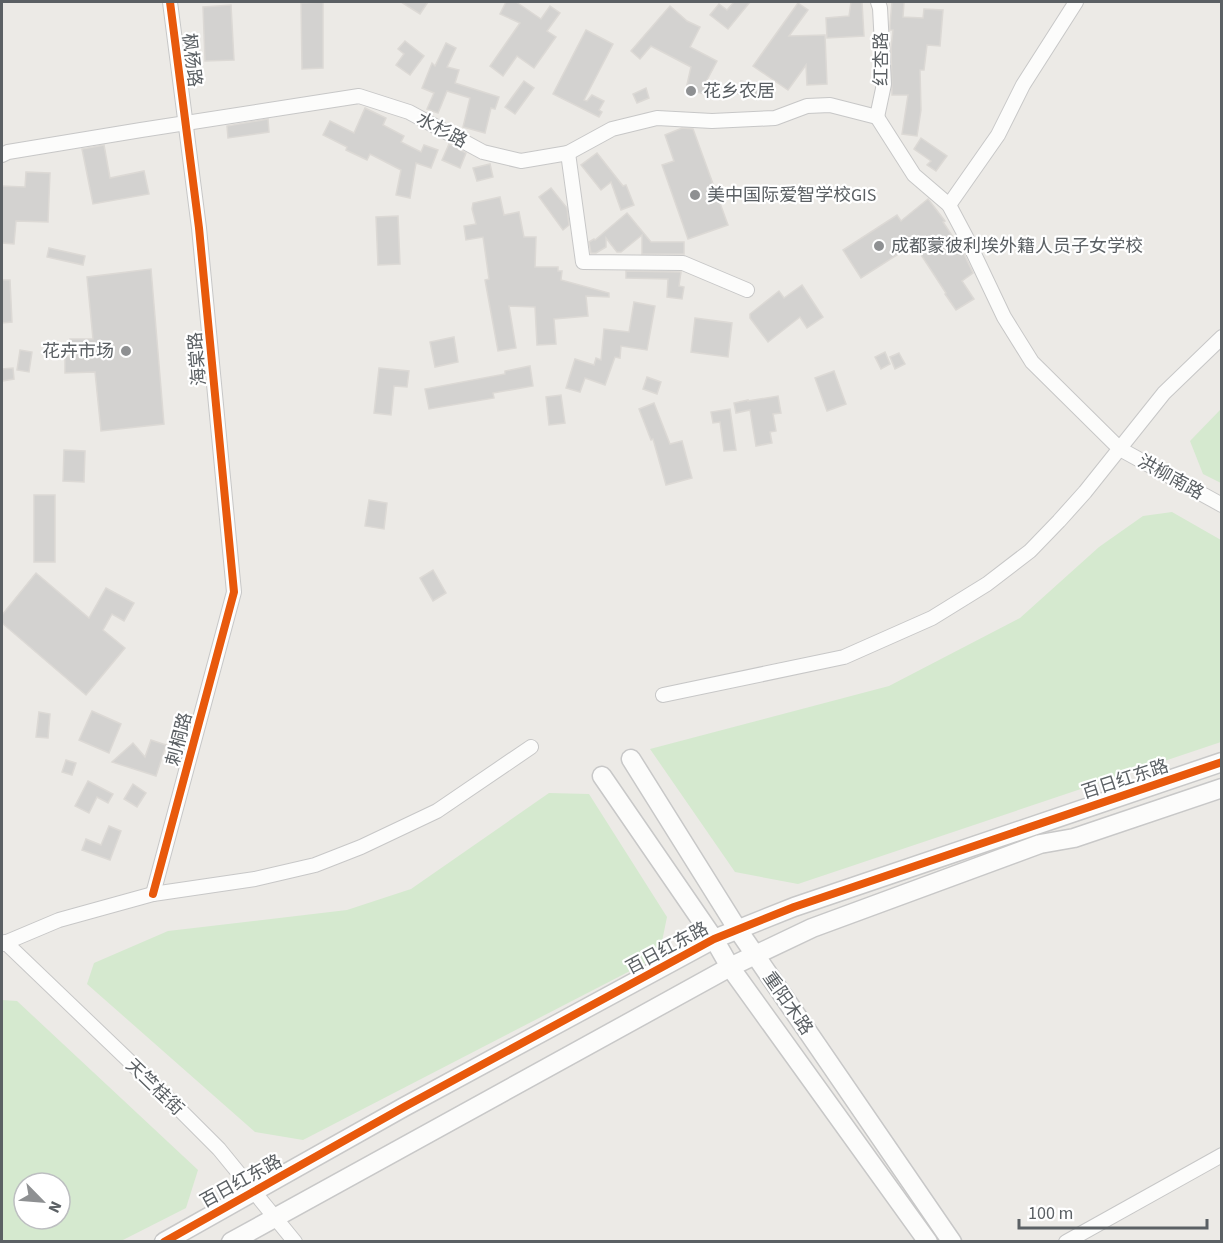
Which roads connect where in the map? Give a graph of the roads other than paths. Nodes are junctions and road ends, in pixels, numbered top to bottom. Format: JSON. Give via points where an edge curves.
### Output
{"nodes":[{"id":1,"x":170,"y":2,"type":"edge"},
{"id":2,"x":878,"y":2,"type":"edge"},
{"id":3,"x":1077,"y":2,"type":"edge"},
{"id":4,"x":877,"y":117,"type":"junction"},
{"id":5,"x":185,"y":123,"type":"junction"},
{"id":6,"x":568,"y":153,"type":"junction"},
{"id":7,"x":2,"y":155,"type":"edge"},
{"id":8,"x":949,"y":205,"type":"junction"},
{"id":9,"x":747,"y":290,"type":"dead end"},
{"id":10,"x":1221,"y":337,"type":"edge"},
{"id":11,"x":1120,"y":449,"type":"junction"},
{"id":12,"x":1221,"y":506,"type":"edge"},
{"id":13,"x":234,"y":592,"type":"joint"},
{"id":14,"x":663,"y":695,"type":"dead end"},
{"id":15,"x":531,"y":747,"type":"dead end"},
{"id":16,"x":631,"y":759,"type":"dead end"},
{"id":17,"x":1221,"y":762,"type":"edge"},
{"id":18,"x":602,"y":776,"type":"dead end"},
{"id":19,"x":1221,"y":788,"type":"edge"},
{"id":20,"x":153,"y":894,"type":"junction"},
{"id":21,"x":738,"y":930,"type":"junction"},
{"id":22,"x":714,"y":939,"type":"junction"},
{"id":23,"x":3,"y":943,"type":"edge"},
{"id":24,"x":755,"y":955,"type":"junction"},
{"id":25,"x":730,"y":967,"type":"junction"},
{"id":26,"x":1221,"y":1155,"type":"edge"},
{"id":27,"x":254,"y":1191,"type":"junction"},
{"id":28,"x":275,"y":1217,"type":"junction"},
{"id":29,"x":164,"y":1242,"type":"edge"},
{"id":30,"x":231,"y":1242,"type":"edge"},
{"id":31,"x":295,"y":1242,"type":"edge"},
{"id":32,"x":928,"y":1242,"type":"edge"},
{"id":33,"x":952,"y":1242,"type":"edge"},
{"id":34,"x":1066,"y":1242,"type":"edge"}],
"edges":[{"from":1,"to":5,"type":"street","name":"枫杨路"},
{"from":2,"to":4,"type":"street","name":"红杏路","via":[[884,84]]},
{"from":3,"to":8,"type":"street","via":[[1023,85],[998,135]]},
{"from":4,"to":6,"type":"street","name":"水杉路","via":[[830,105],[807,106],[776,118],[657,118],[612,129]]},
{"from":4,"to":8,"type":"street","via":[[914,175]]},
{"from":5,"to":6,"type":"street","name":"水杉路","via":[[358,96],[409,112],[483,152],[521,161]]},
{"from":5,"to":7,"type":"street","name":"水杉路"},
{"from":5,"to":13,"type":"street","name":"海棠路","via":[[199,228]]},
{"from":6,"to":9,"type":"street","via":[[583,262],[682,263]]},
{"from":8,"to":11,"type":"street","name":"洪柳南路","via":[[1004,317],[1032,362]]},
{"from":10,"to":11,"type":"street","via":[[1164,393]]},
{"from":11,"to":12,"type":"street","name":"洪柳南路"},
{"from":11,"to":14,"type":"street","via":[[1030,551],[932,618],[844,657]]},
{"from":13,"to":20,"type":"street","name":"刺桐路"},
{"from":15,"to":20,"type":"street","via":[[437,811],[315,865],[255,879]]},
{"from":16,"to":21,"type":"street","name":"重阳木路"},
{"from":17,"to":21,"type":"street","name":"百日红东路","via":[[816,899]]},
{"from":18,"to":22,"type":"street","name":"重阳木路"},
{"from":19,"to":24,"type":"street","via":[[1074,838],[1040,844],[812,927]]},
{"from":20,"to":23,"type":"street","via":[[58,920]]},
{"from":21,"to":22,"type":"street","name":"百日红东路"},
{"from":21,"to":24,"type":"street","name":"重阳木路"},
{"from":22,"to":25,"type":"street","name":"重阳木路"},
{"from":22,"to":27,"type":"street","name":"百日红东路"},
{"from":23,"to":27,"type":"street","name":"天竺桂街","via":[[196,1126]]},
{"from":24,"to":25,"type":"street"},
{"from":24,"to":33,"type":"street","name":"重阳木路"},
{"from":25,"to":28,"type":"street"},
{"from":25,"to":32,"type":"street","name":"重阳木路"},
{"from":26,"to":34,"type":"street"},
{"from":27,"to":28,"type":"street","name":"天竺桂街"},
{"from":27,"to":29,"type":"street","name":"百日红东路"},
{"from":28,"to":30,"type":"street"},
{"from":28,"to":31,"type":"street","name":"天竺桂街"}]}
